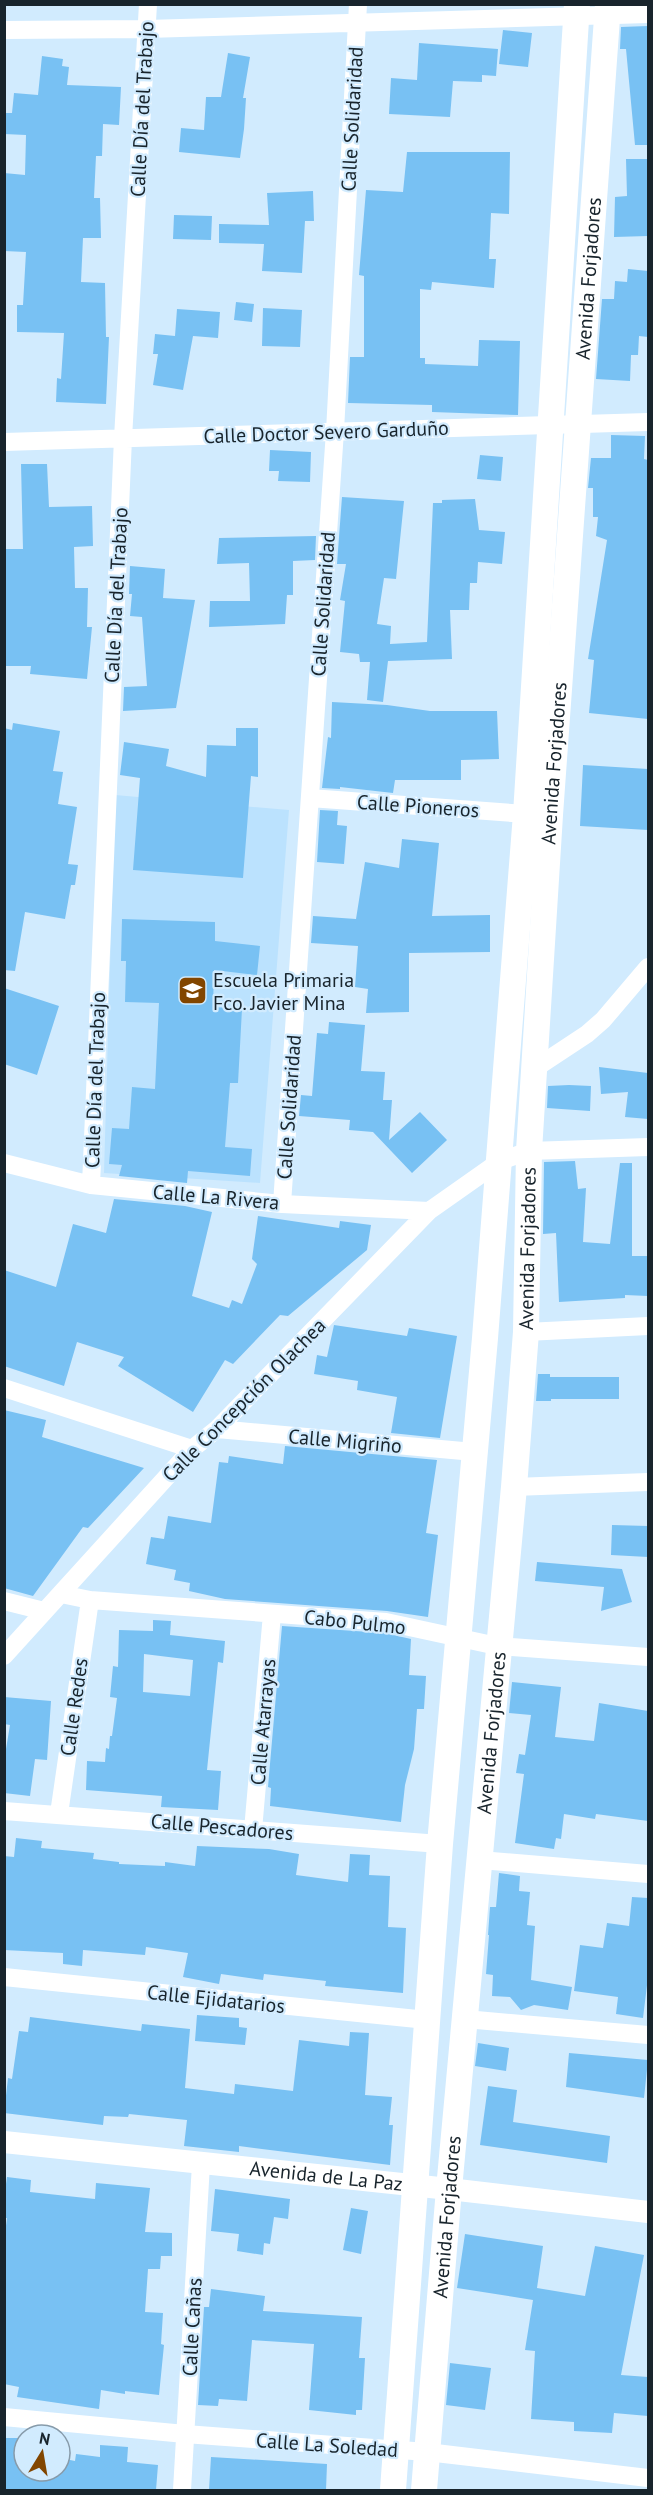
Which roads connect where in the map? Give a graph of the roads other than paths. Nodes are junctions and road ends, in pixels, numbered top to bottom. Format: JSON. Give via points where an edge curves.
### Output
{"nodes":[{"id":1,"x":148,"y":4,"type":"edge"},
{"id":2,"x":577,"y":10,"type":"edge"},
{"id":3,"x":608,"y":10,"type":"edge"},
{"id":4,"x":358,"y":13,"type":"edge"},
{"id":5,"x":648,"y":14,"type":"edge"},
{"id":6,"x":147,"y":29,"type":"junction"},
{"id":7,"x":4,"y":30,"type":"edge"},
{"id":8,"x":648,"y":422,"type":"edge"},
{"id":9,"x":551,"y":424,"type":"junction"},
{"id":10,"x":577,"y":424,"type":"junction"},
{"id":11,"x":335,"y":431,"type":"junction"},
{"id":12,"x":123,"y":438,"type":"junction"},
{"id":13,"x":4,"y":442,"type":"edge"},
{"id":14,"x":310,"y":798,"type":"junction"},
{"id":15,"x":526,"y":814,"type":"junction"},
{"id":16,"x":648,"y":967,"type":"edge"},
{"id":17,"x":534,"y":1069,"type":"junction"},
{"id":18,"x":648,"y":1147,"type":"edge"},
{"id":19,"x":529,"y":1151,"type":"junction"},
{"id":20,"x":500,"y":1161,"type":"junction"},
{"id":21,"x":4,"y":1163,"type":"edge"},
{"id":22,"x":91,"y":1185,"type":"junction"},
{"id":23,"x":282,"y":1203,"type":"junction"},
{"id":24,"x":429,"y":1211,"type":"junction"},
{"id":25,"x":648,"y":1326,"type":"edge"},
{"id":26,"x":526,"y":1332,"type":"junction"},
{"id":27,"x":4,"y":1388,"type":"edge"},
{"id":28,"x":217,"y":1429,"type":"junction"},
{"id":29,"x":192,"y":1449,"type":"junction"},
{"id":30,"x":474,"y":1452,"type":"junction"},
{"id":31,"x":648,"y":1482,"type":"edge"},
{"id":32,"x":514,"y":1487,"type":"junction"},
{"id":33,"x":61,"y":1594,"type":"junction"},
{"id":34,"x":90,"y":1600,"type":"junction"},
{"id":35,"x":4,"y":1601,"type":"edge"},
{"id":36,"x":44,"y":1611,"type":"junction"},
{"id":37,"x":272,"y":1614,"type":"junction"},
{"id":38,"x":458,"y":1637,"type":"junction"},
{"id":39,"x":497,"y":1646,"type":"junction"},
{"id":40,"x":4,"y":1656,"type":"edge"},
{"id":41,"x":648,"y":1657,"type":"edge"},
{"id":42,"x":4,"y":1811,"type":"edge"},
{"id":43,"x":59,"y":1814,"type":"junction"},
{"id":44,"x":253,"y":1830,"type":"junction"},
{"id":45,"x":440,"y":1844,"type":"junction"},
{"id":46,"x":480,"y":1860,"type":"junction"},
{"id":47,"x":648,"y":1874,"type":"edge"},
{"id":48,"x":4,"y":1977,"type":"edge"},
{"id":49,"x":465,"y":2019,"type":"junction"},
{"id":50,"x":427,"y":2020,"type":"junction"},
{"id":51,"x":648,"y":2035,"type":"edge"},
{"id":52,"x":4,"y":2142,"type":"edge"},
{"id":53,"x":201,"y":2163,"type":"junction"},
{"id":54,"x":414,"y":2186,"type":"junction"},
{"id":55,"x":448,"y":2189,"type":"junction"},
{"id":56,"x":648,"y":2212,"type":"edge"},
{"id":57,"x":4,"y":2417,"type":"edge"},
{"id":58,"x":185,"y":2434,"type":"junction"},
{"id":59,"x":395,"y":2450,"type":"junction"},
{"id":60,"x":427,"y":2452,"type":"junction"},
{"id":61,"x":645,"y":2482,"type":"edge"},
{"id":62,"x":182,"y":2490,"type":"edge"},
{"id":63,"x":393,"y":2490,"type":"edge"},
{"id":64,"x":424,"y":2490,"type":"edge"}],
"edges":[{"from":1,"to":6,"type":"street","name":"Calle Día del Trabajo"},
{"from":2,"to":3,"type":"street"},
{"from":2,"to":4,"type":"street"},
{"from":2,"to":9,"type":"main road","name":"Avenida Forjadores"},
{"from":3,"to":5,"type":"street"},
{"from":3,"to":10,"type":"main road","name":"Avenida Forjadores"},
{"from":4,"to":6,"type":"street"},
{"from":4,"to":11,"type":"street","name":"Calle Solidaridad"},
{"from":6,"to":7,"type":"street"},
{"from":6,"to":12,"type":"street","name":"Calle Día del Trabajo"},
{"from":8,"to":10,"type":"street","name":"Calle Doctor Severo Garduño"},
{"from":9,"to":10,"type":"street","name":"Calle Doctor Severo Garduño"},
{"from":9,"to":11,"type":"street","name":"Calle Doctor Severo Garduño"},
{"from":9,"to":15,"type":"main road","name":"Avenida Forjadores"},
{"from":10,"to":17,"type":"main road","name":"Avenida Forjadores"},
{"from":11,"to":12,"type":"street","name":"Calle Doctor Severo Garduño"},
{"from":11,"to":14,"type":"street","name":"Calle Solidaridad"},
{"from":12,"to":13,"type":"street","name":"Calle Doctor Severo Garduño"},
{"from":12,"to":22,"type":"street","name":"Calle Día del Trabajo"},
{"from":14,"to":15,"type":"street","name":"Calle Pioneros"},
{"from":14,"to":23,"type":"street","name":"Calle Solidaridad"},
{"from":15,"to":20,"type":"main road","name":"Avenida Forjadores"},
{"from":16,"to":17,"type":"street","via":[[603,1020]]},
{"from":17,"to":19,"type":"main road","name":"Avenida Forjadores"},
{"from":18,"to":19,"type":"street","name":"Calle Concepción Olachea"},
{"from":19,"to":20,"type":"street","name":"Calle Concepción Olachea"},
{"from":19,"to":26,"type":"main road","name":"Avenida Forjadores"},
{"from":20,"to":24,"type":"street","name":"Calle Concepción Olachea"},
{"from":20,"to":30,"type":"main road","name":"Avenida Forjadores"},
{"from":21,"to":22,"type":"street","name":"Calle La Rivera"},
{"from":22,"to":23,"type":"street","name":"Calle La Rivera"},
{"from":23,"to":24,"type":"street","name":"Calle La Rivera"},
{"from":24,"to":28,"type":"street","name":"Calle Concepción Olachea"},
{"from":25,"to":26,"type":"street"},
{"from":26,"to":32,"type":"main road","name":"Avenida Forjadores"},
{"from":27,"to":29,"type":"street"},
{"from":28,"to":29,"type":"street","name":"Calle Concepción Olachea"},
{"from":28,"to":30,"type":"street","name":"Calle Migriño"},
{"from":29,"to":33,"type":"street","name":"Calle Concepción Olachea"},
{"from":30,"to":38,"type":"main road","name":"Avenida Forjadores"},
{"from":31,"to":32,"type":"street"},
{"from":32,"to":39,"type":"main road","name":"Avenida Forjadores"},
{"from":33,"to":34,"type":"street","name":"Cabo Pulmo"},
{"from":33,"to":36,"type":"street","name":"Calle Concepción Olachea"},
{"from":34,"to":37,"type":"street","name":"Cabo Pulmo"},
{"from":34,"to":43,"type":"street","name":"Calle Redes"},
{"from":35,"to":36,"type":"street"},
{"from":36,"to":40,"type":"street","name":"Calle Concepción Olachea"},
{"from":37,"to":38,"type":"street","name":"Cabo Pulmo","via":[[386,1622]]},
{"from":37,"to":44,"type":"street","name":"Calle Atarrayas"},
{"from":38,"to":39,"type":"street","name":"Cabo Pulmo"},
{"from":38,"to":45,"type":"main road","name":"Avenida Forjadores"},
{"from":39,"to":41,"type":"street","name":"Cabo Pulmo"},
{"from":39,"to":46,"type":"main road","name":"Avenida Forjadores"},
{"from":42,"to":43,"type":"street","name":"Calle Pescadores"},
{"from":43,"to":44,"type":"street","name":"Calle Pescadores"},
{"from":44,"to":45,"type":"street","name":"Calle Pescadores"},
{"from":45,"to":50,"type":"main road","name":"Avenida Forjadores"},
{"from":46,"to":47,"type":"street"},
{"from":46,"to":49,"type":"main road","name":"Avenida Forjadores"},
{"from":48,"to":50,"type":"street","name":"Calle Ejidatarios"},
{"from":49,"to":51,"type":"street"},
{"from":49,"to":55,"type":"main road","name":"Avenida Forjadores"},
{"from":50,"to":54,"type":"main road","name":"Avenida Forjadores"},
{"from":52,"to":53,"type":"street","name":"Avenida de La Paz"},
{"from":53,"to":54,"type":"street","name":"Avenida de La Paz"},
{"from":53,"to":58,"type":"street","name":"Calle Cañas"},
{"from":54,"to":55,"type":"street","name":"Avenida de La Paz"},
{"from":54,"to":59,"type":"main road","name":"Avenida Forjadores"},
{"from":55,"to":56,"type":"street","name":"Avenida de La Paz"},
{"from":55,"to":60,"type":"main road","name":"Avenida Forjadores"},
{"from":57,"to":58,"type":"street","name":"Calle La Soledad"},
{"from":58,"to":59,"type":"street","name":"Calle La Soledad"},
{"from":58,"to":62,"type":"street","name":"Calle Cañas"},
{"from":59,"to":60,"type":"street","name":"Calle La Soledad"},
{"from":59,"to":63,"type":"main road","name":"Avenida Forjadores"},
{"from":60,"to":61,"type":"street","name":"Calle La Soledad"},
{"from":60,"to":64,"type":"main road","name":"Avenida Forjadores"}]}
